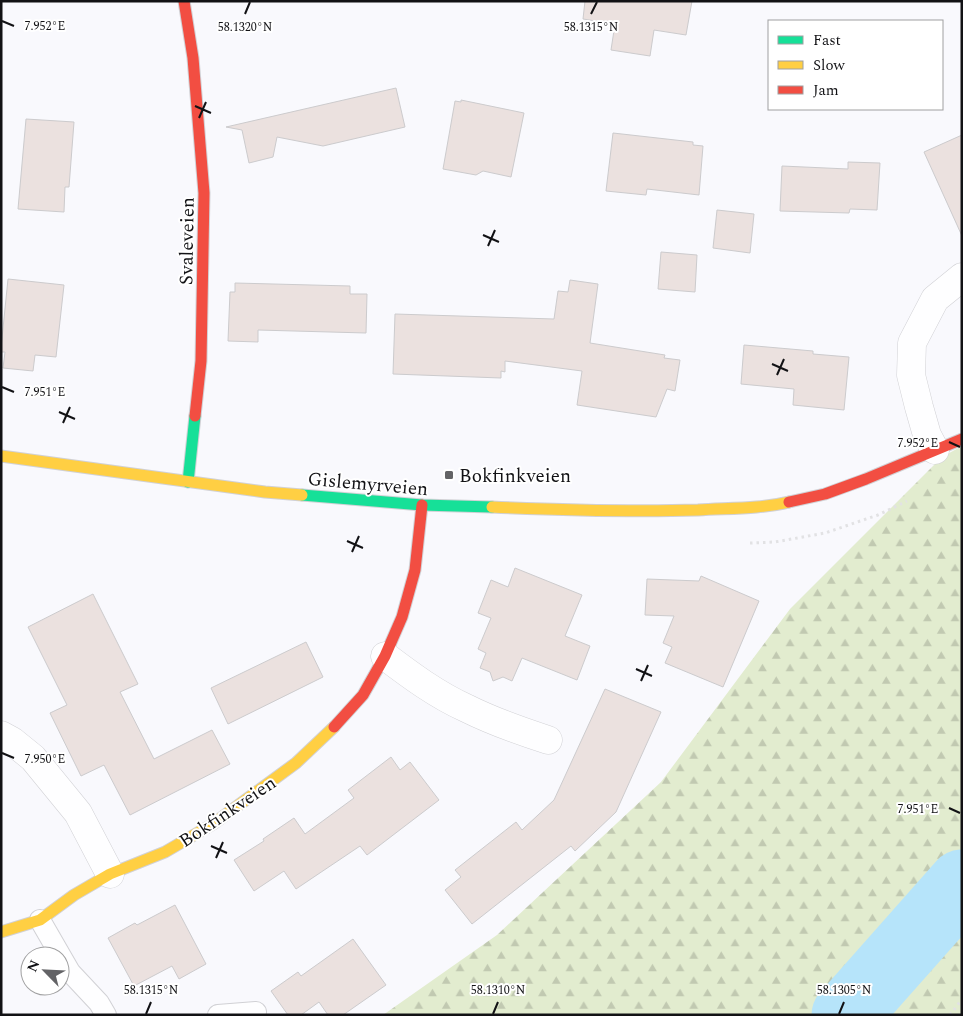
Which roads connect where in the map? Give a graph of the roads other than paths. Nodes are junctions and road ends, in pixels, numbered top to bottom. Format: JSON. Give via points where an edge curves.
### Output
{"nodes":[{"id":1,"x":184,"y":1,"type":"edge"},
{"id":2,"x":962,"y":277,"type":"edge"},
{"id":3,"x":962,"y":439,"type":"edge"},
{"id":4,"x":935,"y":450,"type":"junction"},
{"id":5,"x":1,"y":456,"type":"edge"},
{"id":6,"x":188,"y":482,"type":"junction"},
{"id":7,"x":422,"y":506,"type":"junction"},
{"id":8,"x":385,"y":656,"type":"junction"},
{"id":9,"x":1,"y":735,"type":"edge"},
{"id":10,"x":548,"y":740,"type":"dead end"},
{"id":11,"x":110,"y":874,"type":"junction"},
{"id":12,"x":40,"y":920,"type":"junction"},
{"id":13,"x":1,"y":932,"type":"edge"},
{"id":14,"x":256,"y":1012,"type":"dead end"},
{"id":15,"x":106,"y":1015,"type":"edge"},
{"id":16,"x":218,"y":1015,"type":"edge"}],
"edges":[{"from":1,"to":6,"type":"street","name":"Svaleveien","via":[[193,58],[204,193],[201,361]]},
{"from":2,"to":4,"type":"street","via":[[935,299],[912,343],[911,375],[927,434]]},
{"from":3,"to":4,"type":"street","name":"Gislemyrveien"},
{"from":4,"to":7,"type":"street","name":"Gislemyrveien","via":[[825,494],[785,503],[685,510],[597,511]]},
{"from":5,"to":6,"type":"street","name":"Gislemyrveien"},
{"from":6,"to":7,"type":"street","name":"Gislemyrveien"},
{"from":7,"to":8,"type":"street","name":"Bokfinkveien","via":[[415,570],[402,617]]},
{"from":8,"to":10,"type":"street","via":[[465,708]]},
{"from":8,"to":11,"type":"street","name":"Bokfinkveien","via":[[363,695],[296,763],[213,824],[165,852]]},
{"from":9,"to":11,"type":"street","via":[[33,758],[78,813]]},
{"from":11,"to":12,"type":"street","name":"Bokfinkveien"},
{"from":12,"to":13,"type":"street","name":"Bokfinkveien"},
{"from":12,"to":15,"type":"lane","via":[[70,972]]},
{"from":14,"to":16,"type":"lane"}]}
